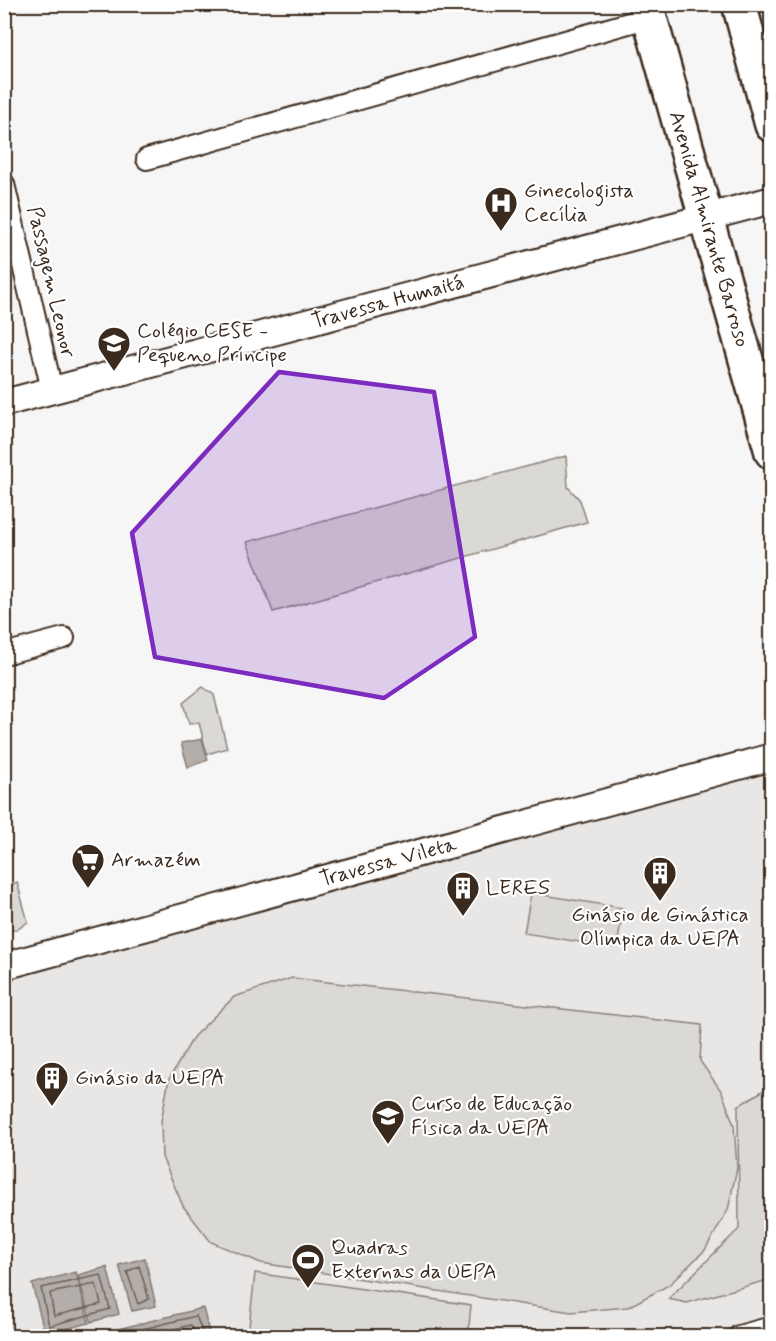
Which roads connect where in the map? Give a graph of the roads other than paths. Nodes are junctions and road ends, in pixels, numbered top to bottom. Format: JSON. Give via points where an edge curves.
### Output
{"nodes":[{"id":1,"x":739,"y":4,"type":"edge"},
{"id":2,"x":648,"y":11,"type":"edge"},
{"id":3,"x":771,"y":125,"type":"edge"},
{"id":4,"x":147,"y":159,"type":"dead end"},
{"id":5,"x":4,"y":184,"type":"edge"},
{"id":6,"x":771,"y":200,"type":"edge"},
{"id":7,"x":704,"y":218,"type":"junction"},
{"id":8,"x":51,"y":390,"type":"junction"},
{"id":9,"x":4,"y":403,"type":"edge"},
{"id":10,"x":771,"y":453,"type":"edge"},
{"id":11,"x":64,"y":638,"type":"dead end"},
{"id":12,"x":4,"y":654,"type":"edge"},
{"id":13,"x":771,"y":757,"type":"edge"},
{"id":14,"x":4,"y":966,"type":"edge"},
{"id":15,"x":771,"y":1328,"type":"edge"},
{"id":16,"x":739,"y":1336,"type":"edge"}],
"edges":[{"from":1,"to":3,"type":"highway"},
{"from":2,"to":4,"type":"street"},
{"from":2,"to":7,"type":"highway","name":"Avenida Almirante Barroso"},
{"from":5,"to":8,"type":"street","name":"Passagem Leonor"},
{"from":6,"to":7,"type":"street","name":"Travessa Humaitá"},
{"from":7,"to":8,"type":"street","name":"Travessa Humaitá"},
{"from":7,"to":10,"type":"highway","name":"Avenida Almirante Barroso"},
{"from":8,"to":9,"type":"street","name":"Travessa Humaitá"},
{"from":11,"to":12,"type":"street"},
{"from":13,"to":14,"type":"street","name":"Travessa Vileta"},
{"from":15,"to":16,"type":"street"}]}
